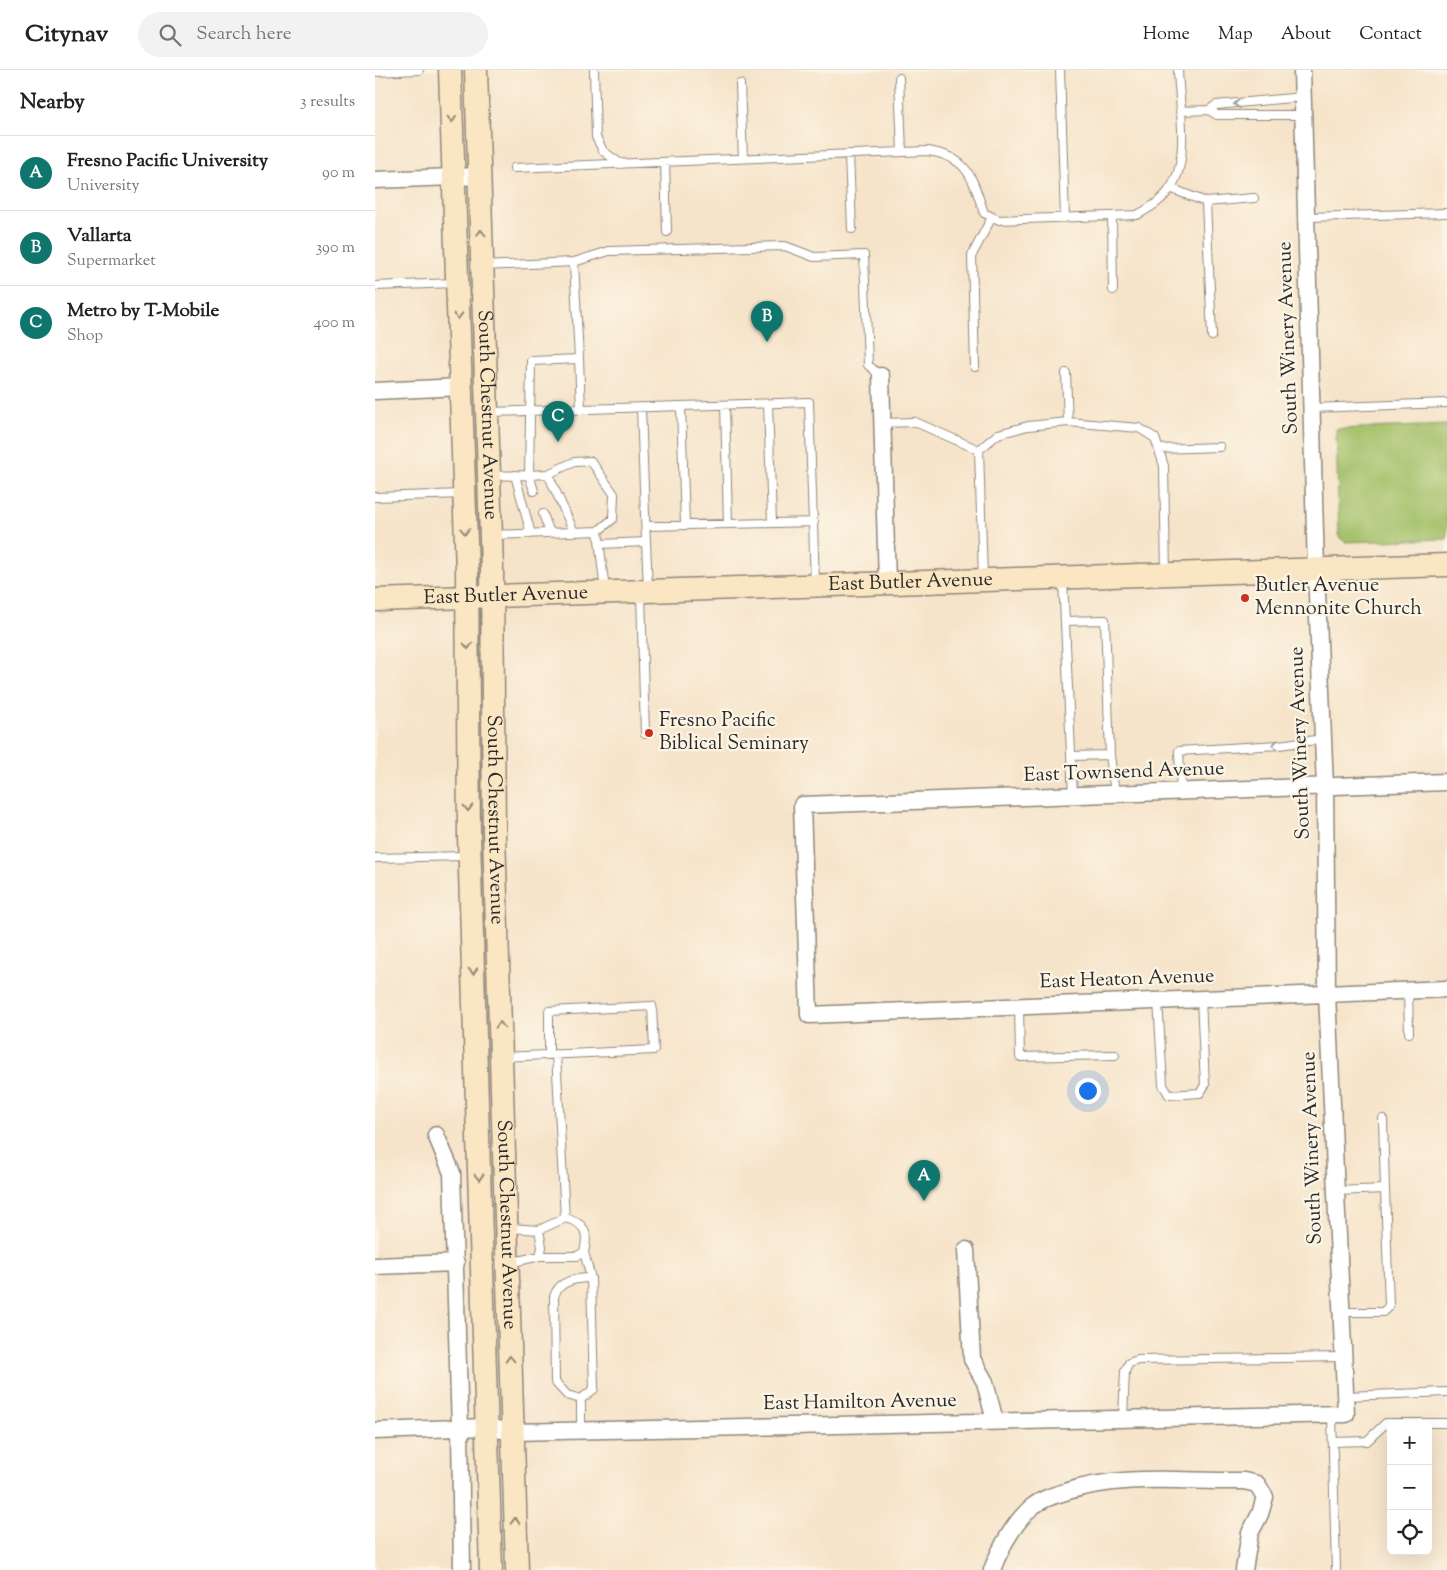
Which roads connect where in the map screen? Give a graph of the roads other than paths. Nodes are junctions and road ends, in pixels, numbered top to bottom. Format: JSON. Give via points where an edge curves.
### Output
{"nodes":[{"id":1,"x":419,"y":70,"type":"edge"},
{"id":2,"x":450,"y":70,"type":"edge"},
{"id":3,"x":476,"y":70,"type":"edge"},
{"id":4,"x":594,"y":70,"type":"edge"},
{"id":5,"x":1060,"y":70,"type":"edge"},
{"id":6,"x":1178,"y":70,"type":"edge"},
{"id":7,"x":1302,"y":70,"type":"edge"},
{"id":8,"x":375,"y":72,"type":"edge"},
{"id":9,"x":899,"y":78,"type":"dead end"},
{"id":10,"x":741,"y":84,"type":"dead end"},
{"id":11,"x":1303,"y":97,"type":"junction"},
{"id":12,"x":1260,"y":102,"type":"junction"},
{"id":13,"x":1209,"y":110,"type":"junction"},
{"id":14,"x":1180,"y":111,"type":"junction"},
{"id":15,"x":1260,"y":114,"type":"junction"},
{"id":16,"x":1303,"y":115,"type":"junction"},
{"id":17,"x":902,"y":152,"type":"junction"},
{"id":18,"x":849,"y":154,"type":"junction"},
{"id":19,"x":743,"y":158,"type":"junction"},
{"id":20,"x":665,"y":162,"type":"junction"},
{"id":21,"x":621,"y":164,"type":"junction"},
{"id":22,"x":514,"y":168,"type":"dead end"},
{"id":23,"x":454,"y":176,"type":"junction"},
{"id":24,"x":479,"y":176,"type":"junction"},
{"id":25,"x":375,"y":180,"type":"edge"},
{"id":26,"x":1170,"y":188,"type":"junction"},
{"id":27,"x":1254,"y":198,"type":"dead end"},
{"id":28,"x":1206,"y":202,"type":"junction"},
{"id":29,"x":1447,"y":213,"type":"edge"},
{"id":30,"x":1112,"y":216,"type":"junction"},
{"id":31,"x":992,"y":217,"type":"junction"},
{"id":32,"x":1307,"y":217,"type":"junction"},
{"id":33,"x":1065,"y":218,"type":"junction"},
{"id":34,"x":852,"y":228,"type":"dead end"},
{"id":35,"x":667,"y":232,"type":"dead end"},
{"id":36,"x":574,"y":262,"type":"junction"},
{"id":37,"x":482,"y":266,"type":"junction"},
{"id":38,"x":457,"y":283,"type":"junction"},
{"id":39,"x":375,"y":286,"type":"edge"},
{"id":40,"x":1113,"y":290,"type":"dead end"},
{"id":41,"x":1212,"y":336,"type":"dead end"},
{"id":42,"x":579,"y":359,"type":"junction"},
{"id":43,"x":975,"y":367,"type":"dead end"},
{"id":44,"x":1066,"y":374,"type":"dead end"},
{"id":45,"x":881,"y":376,"type":"joint"},
{"id":46,"x":461,"y":387,"type":"junction"},
{"id":47,"x":375,"y":391,"type":"edge"},
{"id":48,"x":1447,"y":403,"type":"edge"},
{"id":49,"x":768,"y":404,"type":"junction"},
{"id":50,"x":725,"y":405,"type":"junction"},
{"id":51,"x":681,"y":406,"type":"junction"},
{"id":52,"x":641,"y":408,"type":"junction"},
{"id":53,"x":1312,"y":408,"type":"junction"},
{"id":54,"x":581,"y":410,"type":"junction"},
{"id":55,"x":532,"y":411,"type":"junction"},
{"id":56,"x":486,"y":412,"type":"junction"},
{"id":57,"x":1068,"y":422,"type":"junction"},
{"id":58,"x":883,"y":423,"type":"junction"},
{"id":59,"x":1220,"y":447,"type":"dead end"},
{"id":60,"x":1159,"y":449,"type":"junction"},
{"id":61,"x":979,"y":450,"type":"junction"},
{"id":62,"x":548,"y":474,"type":"junction"},
{"id":63,"x":515,"y":475,"type":"junction"},
{"id":64,"x":529,"y":475,"type":"junction"},
{"id":65,"x":489,"y":476,"type":"junction"},
{"id":66,"x":535,"y":491,"type":"dead end"},
{"id":67,"x":464,"y":494,"type":"junction"},
{"id":68,"x":375,"y":497,"type":"edge"},
{"id":69,"x":543,"y":514,"type":"dead end"},
{"id":70,"x":814,"y":522,"type":"junction"},
{"id":71,"x":772,"y":523,"type":"junction"},
{"id":72,"x":728,"y":524,"type":"junction"},
{"id":73,"x":685,"y":525,"type":"junction"},
{"id":74,"x":646,"y":526,"type":"junction"},
{"id":75,"x":598,"y":530,"type":"junction"},
{"id":76,"x":574,"y":532,"type":"junction"},
{"id":77,"x":550,"y":533,"type":"junction"},
{"id":78,"x":531,"y":534,"type":"junction"},
{"id":79,"x":491,"y":536,"type":"junction"},
{"id":80,"x":646,"y":542,"type":"junction"},
{"id":81,"x":600,"y":544,"type":"junction"},
{"id":82,"x":1447,"y":565,"type":"edge"},
{"id":83,"x":1316,"y":569,"type":"junction"},
{"id":84,"x":1166,"y":574,"type":"junction"},
{"id":85,"x":1063,"y":577,"type":"junction"},
{"id":86,"x":983,"y":580,"type":"junction"},
{"id":87,"x":887,"y":583,"type":"junction"},
{"id":88,"x":815,"y":586,"type":"junction"},
{"id":89,"x":645,"y":591,"type":"junction"},
{"id":90,"x":605,"y":592,"type":"junction"},
{"id":91,"x":492,"y":596,"type":"junction"},
{"id":92,"x":467,"y":597,"type":"junction"},
{"id":93,"x":375,"y":600,"type":"edge"},
{"id":94,"x":1065,"y":621,"type":"junction"},
{"id":95,"x":645,"y":734,"type":"dead end"},
{"id":96,"x":1323,"y":739,"type":"junction"},
{"id":97,"x":1110,"y":755,"type":"junction"},
{"id":98,"x":1071,"y":756,"type":"junction"},
{"id":99,"x":1447,"y":782,"type":"edge"},
{"id":100,"x":1325,"y":787,"type":"junction"},
{"id":101,"x":1181,"y":792,"type":"junction"},
{"id":102,"x":1115,"y":794,"type":"junction"},
{"id":103,"x":1073,"y":796,"type":"junction"},
{"id":104,"x":469,"y":856,"type":"junction"},
{"id":105,"x":375,"y":858,"type":"edge"},
{"id":106,"x":1447,"y":989,"type":"edge"},
{"id":107,"x":1408,"y":990,"type":"junction"},
{"id":108,"x":1327,"y":993,"type":"junction"},
{"id":109,"x":1201,"y":998,"type":"junction"},
{"id":110,"x":1158,"y":1000,"type":"junction"},
{"id":111,"x":1019,"y":1006,"type":"junction"},
{"id":112,"x":809,"y":1014,"type":"joint"},
{"id":113,"x":1409,"y":1033,"type":"dead end"},
{"id":114,"x":553,"y":1054,"type":"junction"},
{"id":115,"x":1115,"y":1054,"type":"dead end"},
{"id":116,"x":501,"y":1057,"type":"junction"},
{"id":117,"x":1383,"y":1119,"type":"dead end"},
{"id":118,"x":436,"y":1135,"type":"dead end"},
{"id":119,"x":1385,"y":1189,"type":"junction"},
{"id":120,"x":1336,"y":1191,"type":"junction"},
{"id":121,"x":565,"y":1218,"type":"junction"},
{"id":122,"x":506,"y":1228,"type":"junction"},
{"id":123,"x":539,"y":1230,"type":"junction"},
{"id":124,"x":966,"y":1250,"type":"dead end"},
{"id":125,"x":585,"y":1252,"type":"junction"},
{"id":126,"x":540,"y":1256,"type":"junction"},
{"id":127,"x":456,"y":1263,"type":"junction"},
{"id":128,"x":507,"y":1263,"type":"junction"},
{"id":129,"x":375,"y":1266,"type":"edge"},
{"id":130,"x":591,"y":1278,"type":"junction"},
{"id":131,"x":1341,"y":1312,"type":"junction"},
{"id":132,"x":1343,"y":1357,"type":"junction"},
{"id":133,"x":1447,"y":1392,"type":"edge"},
{"id":134,"x":1345,"y":1396,"type":"junction"},
{"id":135,"x":581,"y":1399,"type":"junction"},
{"id":136,"x":1339,"y":1414,"type":"junction"},
{"id":137,"x":1123,"y":1418,"type":"junction"},
{"id":138,"x":995,"y":1421,"type":"junction"},
{"id":139,"x":1447,"y":1423,"type":"edge"},
{"id":140,"x":486,"y":1427,"type":"junction"},
{"id":141,"x":461,"y":1429,"type":"junction"},
{"id":142,"x":581,"y":1430,"type":"junction"},
{"id":143,"x":375,"y":1431,"type":"edge"},
{"id":144,"x":512,"y":1432,"type":"junction"},
{"id":145,"x":1333,"y":1442,"type":"junction"},
{"id":146,"x":462,"y":1570,"type":"edge"},
{"id":147,"x":491,"y":1570,"type":"edge"},
{"id":148,"x":517,"y":1570,"type":"edge"},
{"id":149,"x":992,"y":1570,"type":"edge"},
{"id":150,"x":1244,"y":1570,"type":"edge"},
{"id":151,"x":1336,"y":1570,"type":"edge"}],
"edges":[{"from":1,"to":8,"type":"lane"},
{"from":2,"to":23,"type":"main road","name":"South Chestnut Avenue","one_way":true},
{"from":3,"to":24,"type":"main road","name":"South Chestnut Avenue"},
{"from":4,"to":21,"type":"lane","via":[[596,136],[603,151]]},
{"from":5,"to":33,"type":"lane"},
{"from":6,"to":14,"type":"lane"},
{"from":7,"to":11,"type":"street","name":"South Winery Avenue"},
{"from":9,"to":17,"type":"lane"},
{"from":10,"to":19,"type":"lane"},
{"from":11,"to":12,"type":"lane"},
{"from":11,"to":16,"type":"street","name":"South Winery Avenue"},
{"from":12,"to":13,"type":"lane","one_way":true,"via":[[1216,105]]},
{"from":12,"to":15,"type":"lane"},
{"from":13,"to":14,"type":"lane"},
{"from":13,"to":15,"type":"lane","via":[[1217,115]]},
{"from":14,"to":26,"type":"lane","via":[[1182,156],[1175,182]]},
{"from":15,"to":16,"type":"lane"},
{"from":16,"to":32,"type":"street","name":"South Winery Avenue"},
{"from":17,"to":18,"type":"lane"},
{"from":17,"to":31,"type":"lane","via":[[928,150],[945,153],[960,162],[970,173],[985,212]]},
{"from":18,"to":19,"type":"lane"},
{"from":18,"to":34,"type":"lane"},
{"from":19,"to":20,"type":"lane"},
{"from":20,"to":21,"type":"lane"},
{"from":20,"to":35,"type":"lane"},
{"from":21,"to":22,"type":"lane"},
{"from":23,"to":24,"type":"street"},
{"from":23,"to":25,"type":"street"},
{"from":23,"to":38,"type":"main road","name":"South Chestnut Avenue"},
{"from":37,"to":24,"type":"main road","name":"South Chestnut Avenue","one_way":true},
{"from":26,"to":28,"type":"lane"},
{"from":26,"to":30,"type":"lane","via":[[1156,205],[1137,215]]},
{"from":27,"to":28,"type":"lane"},
{"from":28,"to":41,"type":"lane"},
{"from":29,"to":32,"type":"lane"},
{"from":30,"to":33,"type":"lane"},
{"from":30,"to":40,"type":"lane"},
{"from":31,"to":33,"type":"lane","via":[[999,220]]},
{"from":31,"to":43,"type":"lane","via":[[971,255]]},
{"from":32,"to":53,"type":"street","name":"South Winery Avenue"},
{"from":36,"to":37,"type":"lane"},
{"from":36,"to":42,"type":"lane"},
{"from":36,"to":45,"type":"lane","via":[[609,251],[785,246],[814,257],[864,255],[867,365]]},
{"from":37,"to":56,"type":"main road","name":"South Chestnut Avenue"},
{"from":38,"to":39,"type":"lane"},
{"from":38,"to":46,"type":"main road","name":"South Chestnut Avenue","one_way":true},
{"from":42,"to":54,"type":"lane"},
{"from":42,"to":55,"type":"lane","via":[[531,361]]},
{"from":44,"to":57,"type":"lane"},
{"from":45,"to":58,"type":"street"},
{"from":46,"to":47,"type":"street"},
{"from":46,"to":67,"type":"main road","name":"South Chestnut Avenue"},
{"from":48,"to":53,"type":"lane"},
{"from":49,"to":50,"type":"lane"},
{"from":49,"to":70,"type":"lane","via":[[809,402]]},
{"from":49,"to":71,"type":"lane"},
{"from":50,"to":51,"type":"lane"},
{"from":50,"to":72,"type":"lane"},
{"from":51,"to":52,"type":"lane"},
{"from":51,"to":73,"type":"lane"},
{"from":52,"to":54,"type":"lane"},
{"from":52,"to":74,"type":"lane"},
{"from":53,"to":83,"type":"street","name":"South Winery Avenue"},
{"from":54,"to":55,"type":"lane"},
{"from":55,"to":56,"type":"lane"},
{"from":55,"to":64,"type":"lane"},
{"from":56,"to":65,"type":"main road","name":"South Chestnut Avenue"},
{"from":57,"to":60,"type":"lane","via":[[1139,428],[1155,438]]},
{"from":57,"to":61,"type":"lane","via":[[1028,426],[998,434]]},
{"from":58,"to":61,"type":"lane","via":[[915,422]]},
{"from":58,"to":87,"type":"street"},
{"from":59,"to":60,"type":"lane"},
{"from":60,"to":84,"type":"lane","via":[[1164,466]]},
{"from":61,"to":86,"type":"lane"},
{"from":62,"to":64,"type":"lane"},
{"from":62,"to":75,"type":"lane","via":[[574,462],[591,462],[614,494],[613,519]]},
{"from":62,"to":76,"type":"lane"},
{"from":63,"to":64,"type":"lane"},
{"from":63,"to":65,"type":"lane"},
{"from":63,"to":78,"type":"lane"},
{"from":64,"to":66,"type":"lane"},
{"from":65,"to":79,"type":"main road","name":"South Chestnut Avenue"},
{"from":67,"to":68,"type":"lane"},
{"from":67,"to":92,"type":"main road","name":"South Chestnut Avenue","one_way":true},
{"from":69,"to":77,"type":"lane"},
{"from":70,"to":71,"type":"lane"},
{"from":70,"to":88,"type":"lane"},
{"from":71,"to":72,"type":"lane"},
{"from":72,"to":73,"type":"lane"},
{"from":73,"to":74,"type":"lane"},
{"from":74,"to":80,"type":"lane"},
{"from":75,"to":76,"type":"lane"},
{"from":75,"to":81,"type":"lane"},
{"from":76,"to":77,"type":"lane"},
{"from":77,"to":78,"type":"lane"},
{"from":78,"to":79,"type":"lane"},
{"from":79,"to":91,"type":"main road","name":"South Chestnut Avenue"},
{"from":80,"to":81,"type":"lane"},
{"from":80,"to":89,"type":"lane"},
{"from":81,"to":90,"type":"lane"},
{"from":82,"to":83,"type":"main road","name":"East Butler Avenue"},
{"from":83,"to":84,"type":"main road","name":"East Butler Avenue"},
{"from":83,"to":96,"type":"street","name":"South Winery Avenue"},
{"from":84,"to":85,"type":"main road","name":"East Butler Avenue"},
{"from":85,"to":86,"type":"main road","name":"East Butler Avenue"},
{"from":85,"to":94,"type":"lane"},
{"from":86,"to":87,"type":"main road","name":"East Butler Avenue"},
{"from":87,"to":88,"type":"main road","name":"East Butler Avenue"},
{"from":88,"to":89,"type":"main road","name":"East Butler Avenue"},
{"from":89,"to":90,"type":"main road","name":"East Butler Avenue"},
{"from":89,"to":95,"type":"lane"},
{"from":90,"to":91,"type":"main road","name":"East Butler Avenue"},
{"from":91,"to":92,"type":"main road","name":"East Butler Avenue"},
{"from":116,"to":91,"type":"main road","name":"South Chestnut Avenue","one_way":true,"via":[[494,833]]},
{"from":92,"to":93,"type":"main road","name":"East Butler Avenue"},
{"from":92,"to":104,"type":"main road","name":"South Chestnut Avenue","one_way":true},
{"from":94,"to":97,"type":"lane","via":[[1105,620]]},
{"from":94,"to":98,"type":"lane"},
{"from":96,"to":100,"type":"street","name":"South Winery Avenue"},
{"from":96,"to":101,"type":"lane","one_way":true,"via":[[1279,745],[1179,750]]},
{"from":97,"to":98,"type":"lane"},
{"from":97,"to":102,"type":"lane"},
{"from":98,"to":103,"type":"lane"},
{"from":99,"to":100,"type":"street","name":"East Townsend Avenue"},
{"from":100,"to":101,"type":"street","name":"East Townsend Avenue"},
{"from":100,"to":108,"type":"street","name":"South Winery Avenue"},
{"from":101,"to":102,"type":"street","name":"East Townsend Avenue"},
{"from":102,"to":103,"type":"street","name":"East Townsend Avenue"},
{"from":103,"to":112,"type":"street","name":"East Townsend Avenue","via":[[802,805]]},
{"from":104,"to":105,"type":"lane"},
{"from":104,"to":140,"type":"main road","name":"South Chestnut Avenue","one_way":true},
{"from":106,"to":107,"type":"street","name":"East Heaton Avenue"},
{"from":107,"to":108,"type":"street","name":"East Heaton Avenue"},
{"from":107,"to":113,"type":"lane"},
{"from":108,"to":109,"type":"street","name":"East Heaton Avenue"},
{"from":108,"to":120,"type":"street","name":"South Winery Avenue"},
{"from":109,"to":110,"type":"street","name":"East Heaton Avenue"},
{"from":109,"to":110,"type":"lane","via":[[1205,1085],[1199,1094],[1169,1094],[1163,1086]]},
{"from":110,"to":111,"type":"street","name":"East Heaton Avenue"},
{"from":111,"to":112,"type":"street","name":"East Heaton Avenue"},
{"from":111,"to":115,"type":"lane","via":[[1020,1057]]},
{"from":114,"to":114,"type":"lane","via":[[654,1050],[652,1006],[549,1011]]},
{"from":114,"to":116,"type":"lane"},
{"from":114,"to":121,"type":"lane"},
{"from":116,"to":122,"type":"main road","name":"South Chestnut Avenue"},
{"from":117,"to":119,"type":"lane"},
{"from":118,"to":127,"type":"street","via":[[452,1173]]},
{"from":119,"to":120,"type":"lane"},
{"from":119,"to":131,"type":"lane","via":[[1389,1306],[1383,1312]]},
{"from":120,"to":131,"type":"street","name":"South Winery Avenue"},
{"from":121,"to":123,"type":"lane"},
{"from":121,"to":125,"type":"lane","via":[[578,1221],[584,1229]]},
{"from":122,"to":123,"type":"lane"},
{"from":122,"to":128,"type":"main road","name":"South Chestnut Avenue"},
{"from":123,"to":126,"type":"lane"},
{"from":124,"to":138,"type":"street","via":[[972,1359],[985,1382]]},
{"from":125,"to":126,"type":"lane","via":[[577,1256]]},
{"from":125,"to":130,"type":"lane"},
{"from":126,"to":128,"type":"lane"},
{"from":127,"to":129,"type":"street"},
{"from":127,"to":141,"type":"street"},
{"from":144,"to":128,"type":"main road","name":"South Chestnut Avenue","one_way":true},
{"from":130,"to":135,"type":"lane","via":[[595,1389]]},
{"from":130,"to":135,"type":"lane","via":[[562,1283],[554,1297],[555,1382],[567,1395]]},
{"from":131,"to":132,"type":"street","name":"South Winery Avenue"},
{"from":132,"to":134,"type":"street","name":"South Winery Avenue"},
{"from":132,"to":137,"type":"lane","via":[[1129,1362],[1125,1371]]},
{"from":133,"to":134,"type":"lane"},
{"from":134,"to":136,"type":"street","name":"South Winery Avenue"},
{"from":135,"to":142,"type":"lane"},
{"from":136,"to":137,"type":"street","name":"East Hamilton Avenue"},
{"from":136,"to":145,"type":"lane"},
{"from":137,"to":138,"type":"street","name":"East Hamilton Avenue"},
{"from":138,"to":142,"type":"street","name":"East Hamilton Avenue"},
{"from":139,"to":145,"type":"lane","via":[[1386,1423],[1367,1441]]},
{"from":140,"to":141,"type":"street","name":"East Hamilton Avenue"},
{"from":140,"to":144,"type":"street","name":"East Hamilton Avenue"},
{"from":140,"to":147,"type":"main road","name":"South Chestnut Avenue"},
{"from":141,"to":143,"type":"street","name":"East Hamilton Avenue"},
{"from":141,"to":146,"type":"street"},
{"from":142,"to":144,"type":"street","name":"East Hamilton Avenue"},
{"from":148,"to":144,"type":"main road","name":"South Chestnut Avenue","one_way":true},
{"from":145,"to":151,"type":"lane"},
{"from":149,"to":150,"type":"street","via":[[1007,1538],[1033,1506],[1049,1497],[1085,1486],[1143,1478],[1257,1484],[1265,1497],[1250,1534]]}]}
